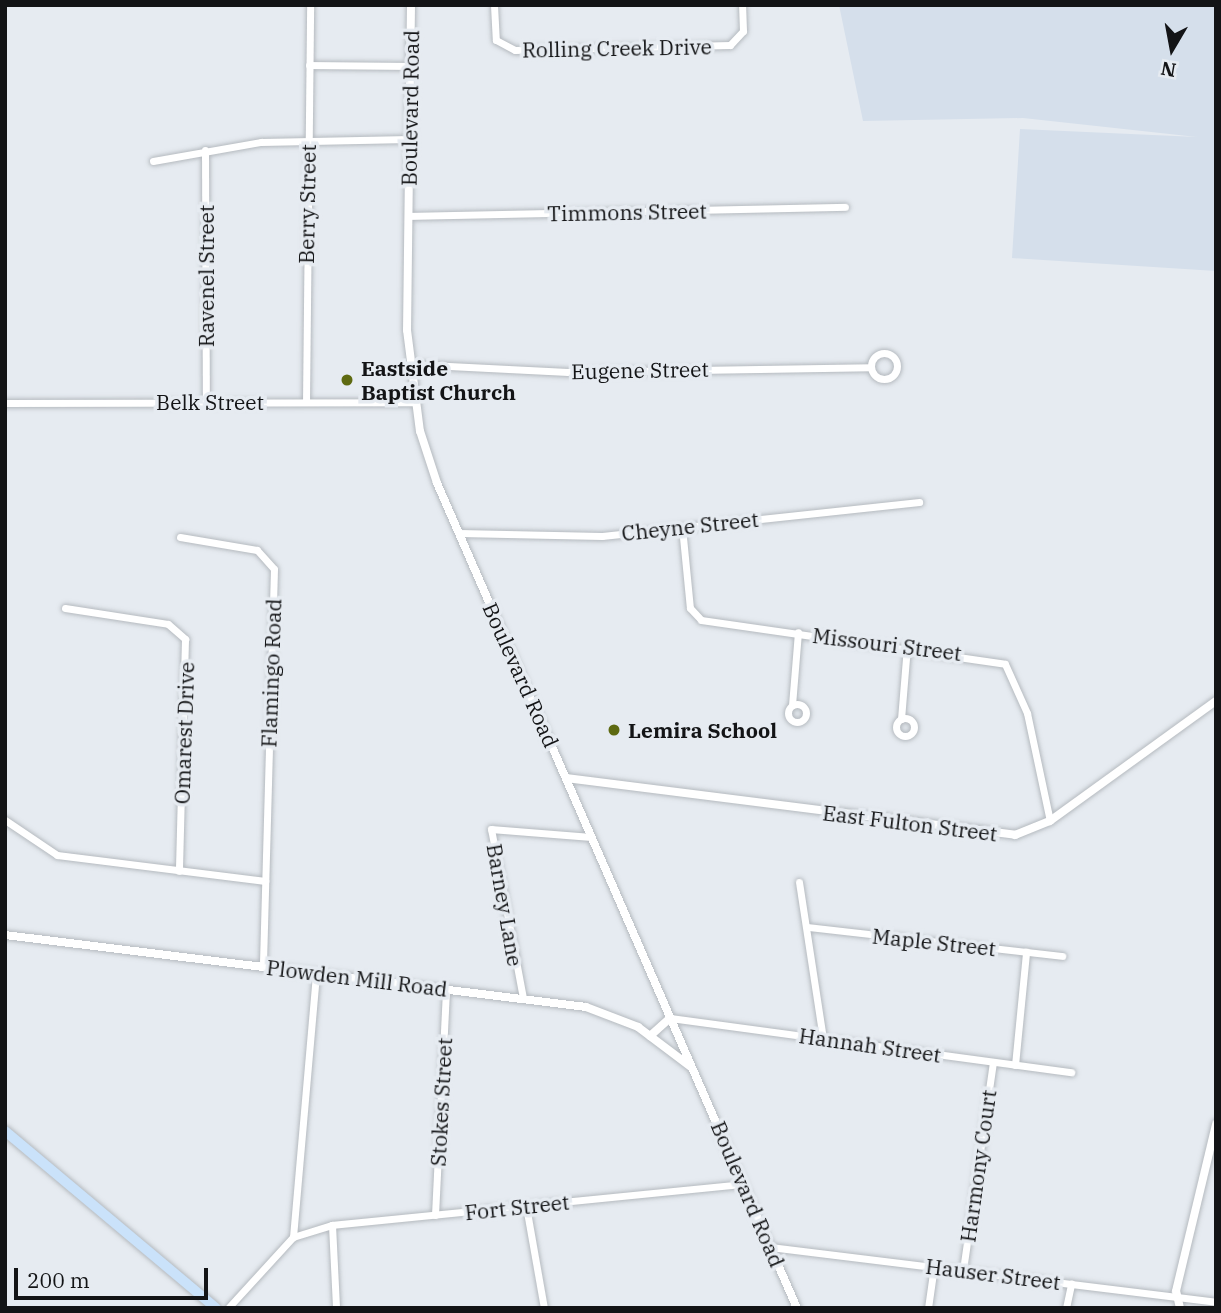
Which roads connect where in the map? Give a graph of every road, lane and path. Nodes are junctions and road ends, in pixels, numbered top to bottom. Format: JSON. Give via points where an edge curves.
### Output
{"nodes":[{"id":1,"x":310,"y":5,"type":"edge"},
{"id":2,"x":411,"y":5,"type":"edge"},
{"id":3,"x":494,"y":5,"type":"edge"},
{"id":4,"x":742,"y":5,"type":"edge"},
{"id":5,"x":309,"y":65,"type":"junction"},
{"id":6,"x":410,"y":66,"type":"junction"},
{"id":7,"x":409,"y":139,"type":"junction"},
{"id":8,"x":307,"y":141,"type":"junction"},
{"id":9,"x":205,"y":150,"type":"junction"},
{"id":10,"x":153,"y":161,"type":"dead end"},
{"id":11,"x":845,"y":208,"type":"dead end"},
{"id":12,"x":409,"y":216,"type":"junction"},
{"id":13,"x":409,"y":364,"type":"junction"},
{"id":14,"x":871,"y":367,"type":"dead end"},
{"id":15,"x":206,"y":402,"type":"junction"},
{"id":16,"x":306,"y":402,"type":"junction"},
{"id":17,"x":414,"y":402,"type":"junction"},
{"id":18,"x":5,"y":403,"type":"edge"},
{"id":19,"x":919,"y":502,"type":"dead end"},
{"id":20,"x":682,"y":527,"type":"junction"},
{"id":21,"x":459,"y":533,"type":"junction"},
{"id":22,"x":180,"y":537,"type":"dead end"},
{"id":23,"x":65,"y":608,"type":"dead end"},
{"id":24,"x":798,"y":632,"type":"junction"},
{"id":25,"x":907,"y":646,"type":"junction"},
{"id":26,"x":1216,"y":701,"type":"edge"},
{"id":27,"x":792,"y":705,"type":"dead end"},
{"id":28,"x":901,"y":719,"type":"dead end"},
{"id":29,"x":566,"y":779,"type":"junction"},
{"id":30,"x":5,"y":820,"type":"edge"},
{"id":31,"x":1050,"y":821,"type":"junction"},
{"id":32,"x":591,"y":837,"type":"junction"},
{"id":33,"x":179,"y":871,"type":"junction"},
{"id":34,"x":265,"y":881,"type":"junction"},
{"id":35,"x":799,"y":882,"type":"dead end"},
{"id":36,"x":808,"y":928,"type":"junction"},
{"id":37,"x":5,"y":935,"type":"edge"},
{"id":38,"x":1026,"y":952,"type":"junction"},
{"id":39,"x":1062,"y":956,"type":"dead end"},
{"id":40,"x":263,"y":967,"type":"junction"},
{"id":41,"x":316,"y":973,"type":"junction"},
{"id":42,"x":446,"y":989,"type":"junction"},
{"id":43,"x":523,"y":998,"type":"junction"},
{"id":44,"x":670,"y":1017,"type":"junction"},
{"id":45,"x":650,"y":1036,"type":"junction"},
{"id":46,"x":823,"y":1038,"type":"junction"},
{"id":47,"x":993,"y":1062,"type":"junction"},
{"id":48,"x":1015,"y":1065,"type":"junction"},
{"id":49,"x":691,"y":1067,"type":"junction"},
{"id":50,"x":1070,"y":1072,"type":"dead end"},
{"id":51,"x":1216,"y":1124,"type":"edge"},
{"id":52,"x":5,"y":1131,"type":"edge"},
{"id":53,"x":743,"y":1184,"type":"junction"},
{"id":54,"x":526,"y":1206,"type":"junction"},
{"id":55,"x":436,"y":1215,"type":"junction"},
{"id":56,"x":332,"y":1225,"type":"junction"},
{"id":57,"x":293,"y":1237,"type":"junction"},
{"id":58,"x":771,"y":1247,"type":"junction"},
{"id":59,"x":934,"y":1266,"type":"junction"},
{"id":60,"x":963,"y":1270,"type":"junction"},
{"id":61,"x":1071,"y":1284,"type":"junction"},
{"id":62,"x":1176,"y":1297,"type":"junction"},
{"id":63,"x":1216,"y":1303,"type":"edge"},
{"id":64,"x":216,"y":1308,"type":"edge"},
{"id":65,"x":228,"y":1308,"type":"edge"},
{"id":66,"x":335,"y":1308,"type":"edge"},
{"id":67,"x":544,"y":1308,"type":"edge"},
{"id":68,"x":797,"y":1308,"type":"edge"},
{"id":69,"x":928,"y":1308,"type":"edge"},
{"id":70,"x":1066,"y":1308,"type":"edge"},
{"id":71,"x":1180,"y":1308,"type":"edge"}],
"edges":[{"from":1,"to":5,"type":"street","name":"Berry Street"},
{"from":2,"to":6,"type":"street","name":"Boulevard Road"},
{"from":3,"to":4,"type":"street","name":"Rolling Creek Drive","via":[[496,40],[515,50],[730,45],[743,31]]},
{"from":5,"to":6,"type":"street"},
{"from":5,"to":8,"type":"street","name":"Berry Street"},
{"from":6,"to":7,"type":"street","name":"Boulevard Road"},
{"from":7,"to":8,"type":"street"},
{"from":7,"to":12,"type":"street","name":"Boulevard Road"},
{"from":8,"to":9,"type":"street"},
{"from":8,"to":16,"type":"street","name":"Berry Street"},
{"from":9,"to":10,"type":"street"},
{"from":9,"to":15,"type":"street","name":"Ravenel Street"},
{"from":11,"to":12,"type":"street","name":"Timmons Street"},
{"from":12,"to":13,"type":"street","name":"Boulevard Road"},
{"from":13,"to":14,"type":"street","name":"Eugene Street","via":[[568,372]]},
{"from":13,"to":17,"type":"street","name":"Boulevard Road"},
{"from":15,"to":16,"type":"street","name":"Belk Street"},
{"from":15,"to":18,"type":"street","name":"Belk Street"},
{"from":16,"to":17,"type":"street","name":"Belk Street"},
{"from":17,"to":21,"type":"street","name":"Boulevard Road"},
{"from":19,"to":20,"type":"street","name":"Cheyne Street"},
{"from":20,"to":21,"type":"street","name":"Cheyne Street","via":[[589,536]]},
{"from":20,"to":24,"type":"street","name":"Missouri Street","via":[[695,617]]},
{"from":21,"to":29,"type":"street","name":"Boulevard Road"},
{"from":22,"to":34,"type":"street","name":"Flamingo Road","via":[[257,550],[274,569]]},
{"from":23,"to":33,"type":"street","name":"Omarest Drive","via":[[168,624],[185,639]]},
{"from":24,"to":25,"type":"street","name":"Missouri Street"},
{"from":24,"to":27,"type":"street"},
{"from":25,"to":28,"type":"street"},
{"from":25,"to":31,"type":"street","name":"Missouri Street","via":[[984,657],[1008,667],[1027,713]]},
{"from":26,"to":31,"type":"street","name":"East Fulton Street"},
{"from":29,"to":31,"type":"street","name":"East Fulton Street","via":[[997,835]]},
{"from":29,"to":32,"type":"street","name":"Boulevard Road"},
{"from":30,"to":33,"type":"street","via":[[51,853]]},
{"from":32,"to":43,"type":"street","name":"Barney Lane","via":[[491,829]]},
{"from":32,"to":44,"type":"street","name":"Boulevard Road"},
{"from":33,"to":34,"type":"street"},
{"from":34,"to":40,"type":"street","name":"Flamingo Road"},
{"from":35,"to":36,"type":"street"},
{"from":36,"to":38,"type":"street","name":"Maple Street"},
{"from":36,"to":46,"type":"street"},
{"from":37,"to":40,"type":"street","name":"Plowden Mill Road"},
{"from":38,"to":39,"type":"street","name":"Maple Street"},
{"from":38,"to":48,"type":"street"},
{"from":40,"to":41,"type":"street","name":"Plowden Mill Road"},
{"from":41,"to":42,"type":"street","name":"Plowden Mill Road"},
{"from":41,"to":57,"type":"street"},
{"from":42,"to":43,"type":"street","name":"Plowden Mill Road"},
{"from":42,"to":55,"type":"street","name":"Stokes Street"},
{"from":43,"to":45,"type":"street","name":"Plowden Mill Road","via":[[602,1010]]},
{"from":44,"to":45,"type":"street"},
{"from":44,"to":46,"type":"street","name":"Hannah Street"},
{"from":44,"to":49,"type":"street","name":"Boulevard Road"},
{"from":45,"to":49,"type":"street","name":"Plowden Mill Road"},
{"from":46,"to":47,"type":"street","name":"Hannah Street"},
{"from":47,"to":48,"type":"street","name":"Hannah Street"},
{"from":47,"to":60,"type":"street","name":"Harmony Court"},
{"from":48,"to":50,"type":"street","name":"Hannah Street"},
{"from":49,"to":53,"type":"street","name":"Boulevard Road"},
{"from":51,"to":62,"type":"street"},
{"from":52,"to":64,"type":"main road"},
{"from":53,"to":54,"type":"street","name":"Fort Street"},
{"from":53,"to":58,"type":"street","name":"Boulevard Road"},
{"from":54,"to":55,"type":"street","name":"Fort Street"},
{"from":54,"to":67,"type":"street"},
{"from":55,"to":56,"type":"street","name":"Fort Street"},
{"from":56,"to":57,"type":"street","name":"Fort Street"},
{"from":56,"to":66,"type":"street"},
{"from":57,"to":65,"type":"street"},
{"from":58,"to":59,"type":"street","name":"Hauser Street"},
{"from":58,"to":68,"type":"street","name":"Boulevard Road"},
{"from":59,"to":60,"type":"street","name":"Hauser Street"},
{"from":59,"to":69,"type":"street"},
{"from":60,"to":61,"type":"street","name":"Hauser Street"},
{"from":61,"to":62,"type":"street","name":"Hauser Street"},
{"from":61,"to":70,"type":"street"},
{"from":62,"to":63,"type":"street","name":"Hauser Street"},
{"from":62,"to":71,"type":"street"}]}
